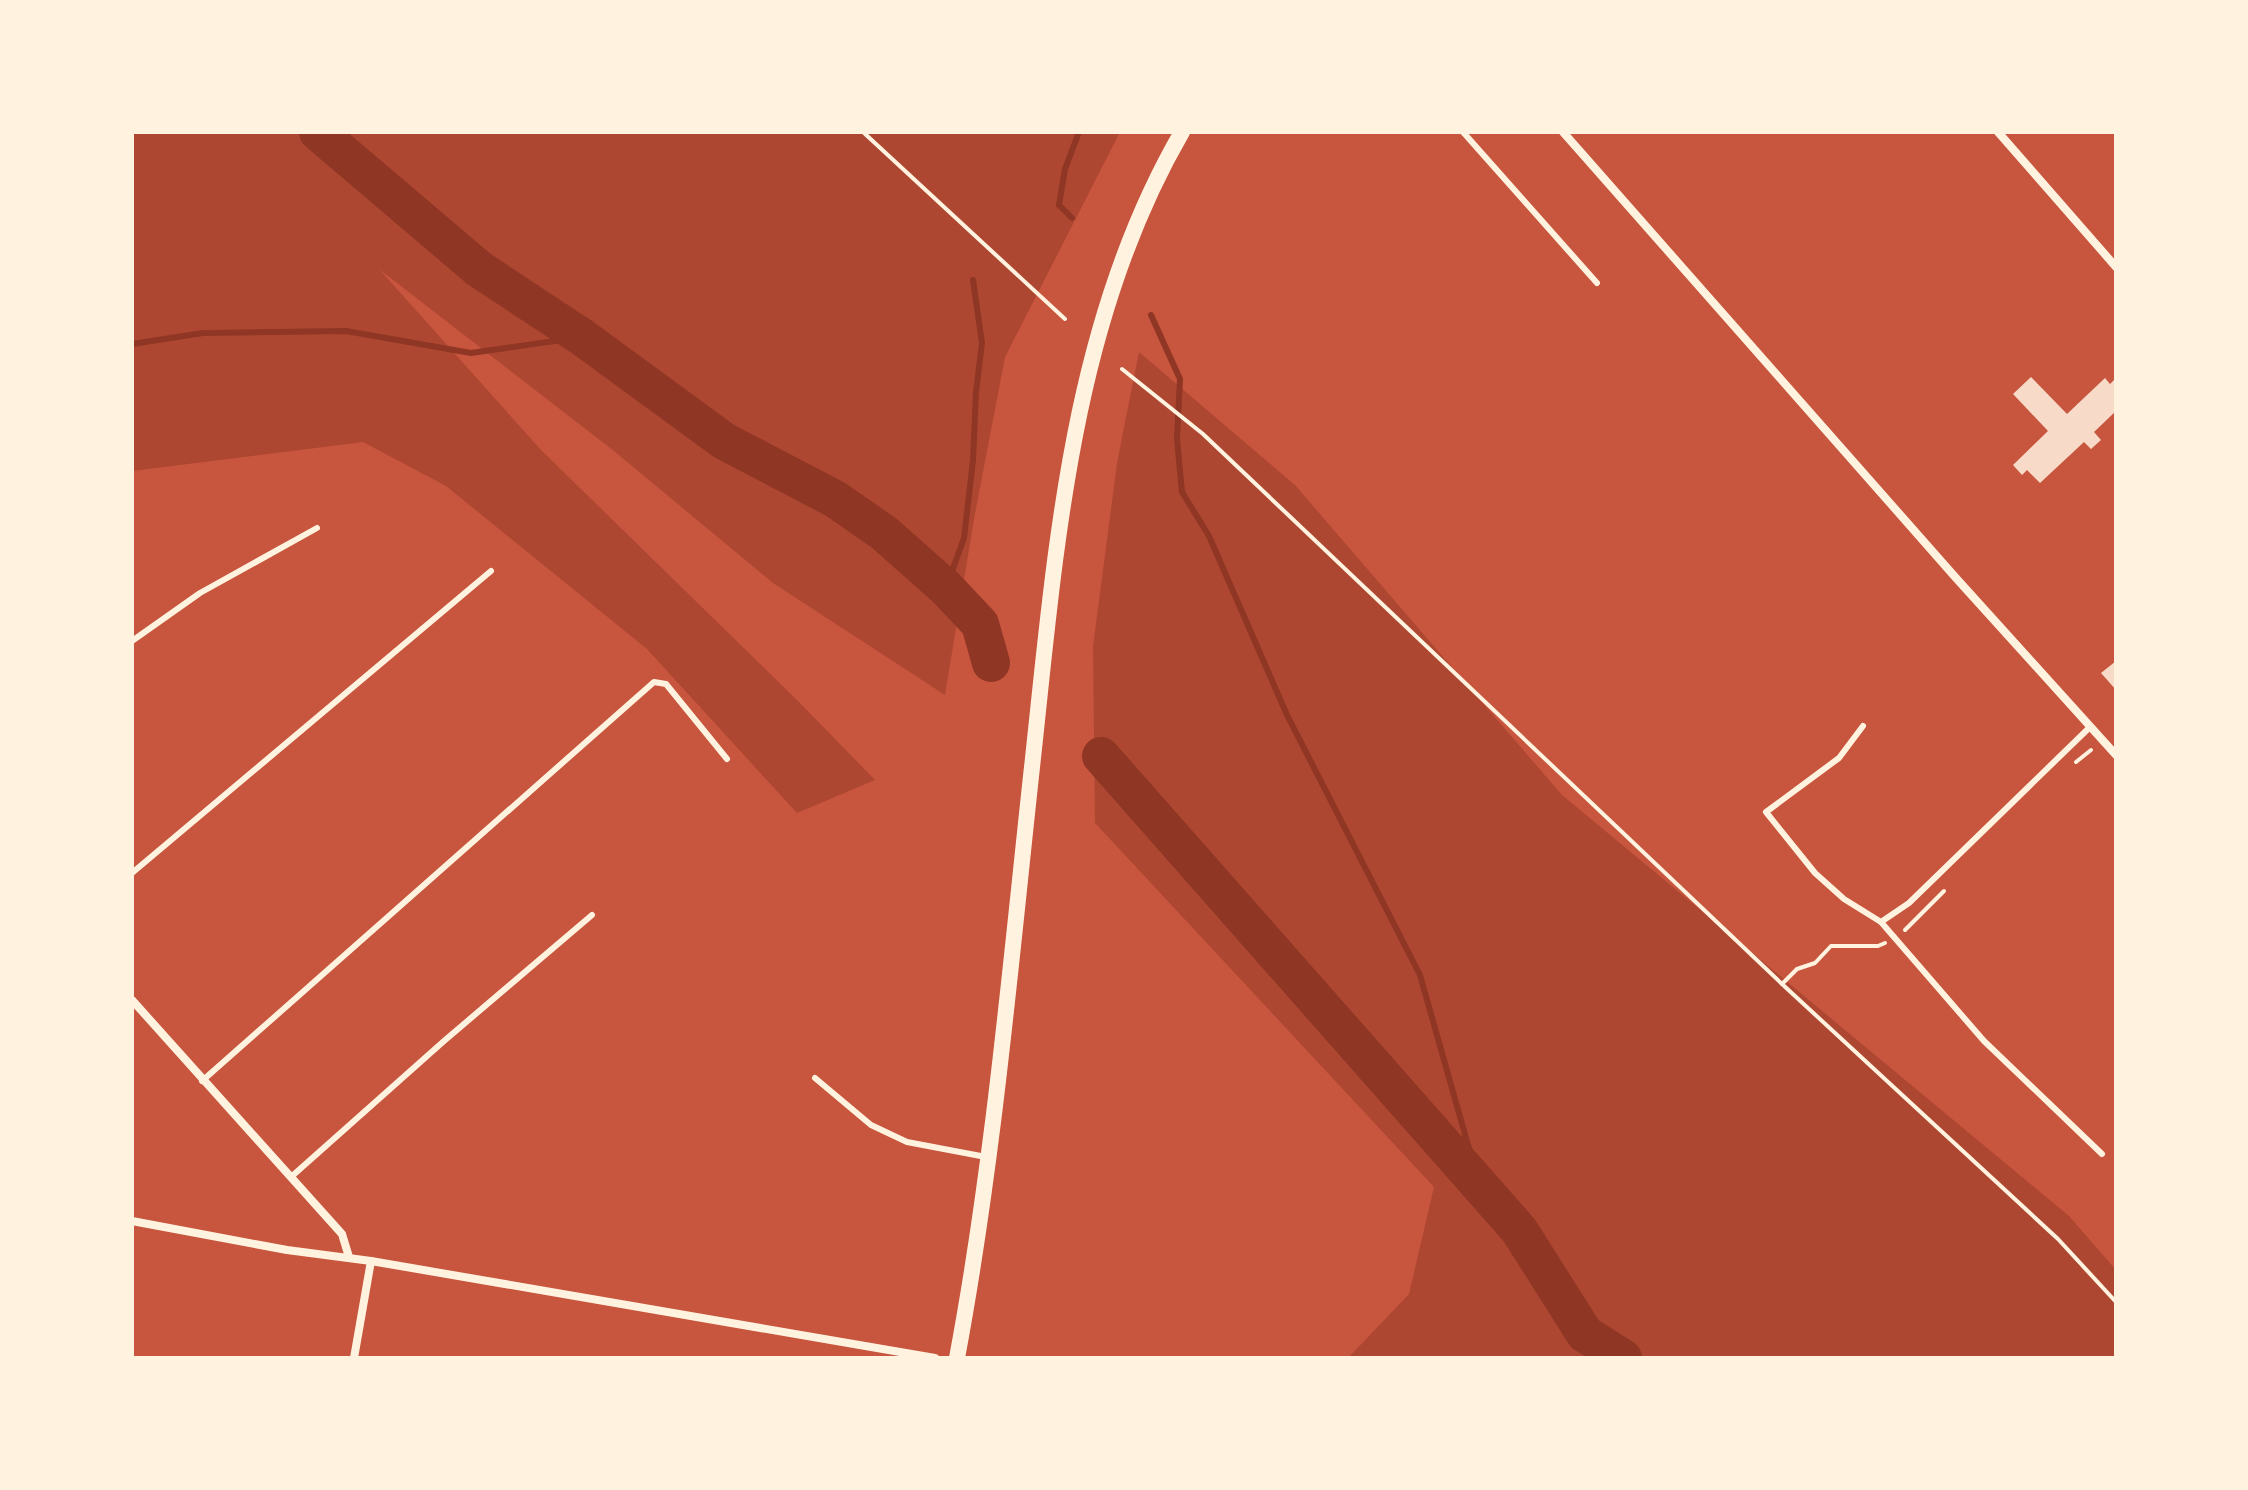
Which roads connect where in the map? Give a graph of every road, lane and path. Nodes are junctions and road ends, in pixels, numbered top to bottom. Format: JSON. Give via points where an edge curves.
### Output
{"nodes":[{"id":1,"x":863,"y":132,"type":"edge"},
{"id":2,"x":1182,"y":132,"type":"edge"},
{"id":3,"x":1463,"y":132,"type":"edge"},
{"id":4,"x":1563,"y":132,"type":"edge"},
{"id":5,"x":1998,"y":132,"type":"edge"},
{"id":6,"x":2116,"y":267,"type":"edge"},
{"id":7,"x":1597,"y":283,"type":"dead end"},
{"id":8,"x":1065,"y":319,"type":"dead end"},
{"id":9,"x":1122,"y":369,"type":"dead end"},
{"id":10,"x":317,"y":528,"type":"dead end"},
{"id":11,"x":491,"y":571,"type":"dead end"},
{"id":12,"x":132,"y":641,"type":"edge"},
{"id":13,"x":1863,"y":726,"type":"dead end"},
{"id":14,"x":2090,"y":727,"type":"junction"},
{"id":15,"x":2116,"y":755,"type":"edge"},
{"id":16,"x":727,"y":759,"type":"dead end"},
{"id":17,"x":132,"y":873,"type":"edge"},
{"id":18,"x":592,"y":915,"type":"dead end"},
{"id":19,"x":1881,"y":922,"type":"junction"},
{"id":20,"x":132,"y":1000,"type":"edge"},
{"id":21,"x":815,"y":1078,"type":"dead end"},
{"id":22,"x":202,"y":1081,"type":"junction"},
{"id":23,"x":2102,"y":1154,"type":"dead end"},
{"id":24,"x":989,"y":1157,"type":"junction"},
{"id":25,"x":291,"y":1177,"type":"junction"},
{"id":26,"x":132,"y":1221,"type":"edge"},
{"id":27,"x":349,"y":1257,"type":"junction"},
{"id":28,"x":371,"y":1261,"type":"junction"},
{"id":29,"x":2116,"y":1302,"type":"edge"},
{"id":30,"x":354,"y":1358,"type":"edge"},
{"id":31,"x":935,"y":1358,"type":"edge"},
{"id":32,"x":957,"y":1358,"type":"edge"}],
"edges":[{"from":1,"to":8,"type":"path"},
{"from":2,"to":24,"type":"main road","via":[[1121,262],[1082,394],[1047,622]]},
{"from":3,"to":7,"type":"lane"},
{"from":4,"to":14,"type":"street"},
{"from":5,"to":6,"type":"street"},
{"from":9,"to":29,"type":"path","via":[[1203,434],[2058,1239]]},
{"from":10,"to":12,"type":"lane","via":[[200,593]]},
{"from":11,"to":17,"type":"lane"},
{"from":13,"to":19,"type":"lane","via":[[1839,758],[1766,812],[1815,873]]},
{"from":14,"to":15,"type":"street"},
{"from":14,"to":19,"type":"lane","via":[[1909,903]]},
{"from":16,"to":22,"type":"lane","via":[[666,684],[654,682]]},
{"from":18,"to":25,"type":"lane"},
{"from":19,"to":23,"type":"lane","via":[[1984,1041]]},
{"from":20,"to":22,"type":"street"},
{"from":21,"to":24,"type":"lane","via":[[871,1125],[907,1142]]},
{"from":22,"to":25,"type":"street"},
{"from":24,"to":32,"type":"main road"},
{"from":25,"to":27,"type":"street","via":[[342,1234]]},
{"from":26,"to":27,"type":"street"},
{"from":27,"to":28,"type":"street"},
{"from":28,"to":30,"type":"street"},
{"from":28,"to":31,"type":"street"}]}
